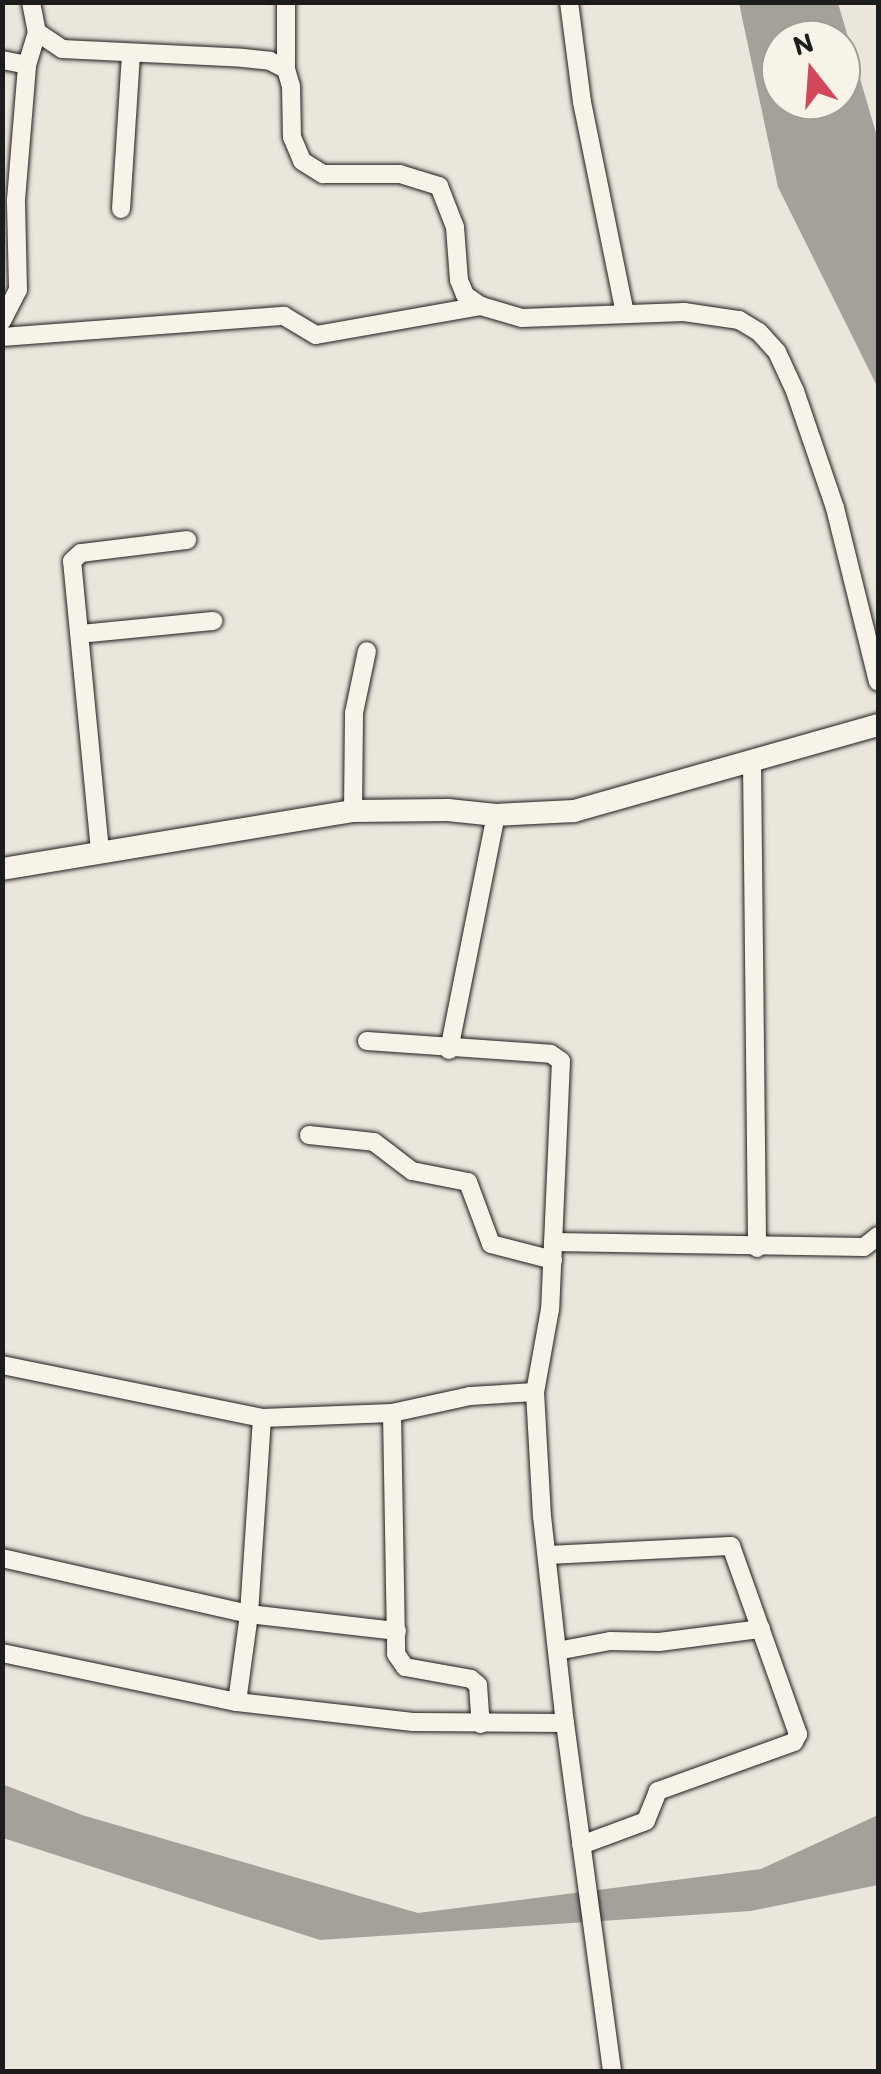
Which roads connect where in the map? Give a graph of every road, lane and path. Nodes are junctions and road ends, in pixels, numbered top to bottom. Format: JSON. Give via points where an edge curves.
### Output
{"nodes":[{"id":1,"x":31,"y":2,"type":"edge"},
{"id":2,"x":286,"y":2,"type":"edge"},
{"id":3,"x":570,"y":2,"type":"edge"},
{"id":4,"x":36,"y":32,"type":"junction"},
{"id":5,"x":132,"y":56,"type":"junction"},
{"id":6,"x":2,"y":60,"type":"edge"},
{"id":7,"x":27,"y":65,"type":"junction"},
{"id":8,"x":286,"y":69,"type":"junction"},
{"id":9,"x":120,"y":210,"type":"dead end"},
{"id":10,"x":481,"y":306,"type":"junction"},
{"id":11,"x":625,"y":312,"type":"junction"},
{"id":12,"x":2,"y":321,"type":"edge"},
{"id":13,"x":2,"y":337,"type":"edge"},
{"id":14,"x":187,"y":540,"type":"dead end"},
{"id":15,"x":214,"y":621,"type":"dead end"},
{"id":16,"x":80,"y":634,"type":"junction"},
{"id":17,"x":367,"y":651,"type":"dead end"},
{"id":18,"x":878,"y":682,"type":"edge"},
{"id":19,"x":878,"y":726,"type":"edge"},
{"id":20,"x":752,"y":762,"type":"junction"},
{"id":21,"x":353,"y":811,"type":"junction"},
{"id":22,"x":496,"y":816,"type":"junction"},
{"id":23,"x":100,"y":851,"type":"junction"},
{"id":24,"x":2,"y":868,"type":"edge"},
{"id":25,"x":366,"y":1040,"type":"dead end"},
{"id":26,"x":449,"y":1050,"type":"junction"},
{"id":27,"x":308,"y":1135,"type":"dead end"},
{"id":28,"x":878,"y":1236,"type":"edge"},
{"id":29,"x":757,"y":1248,"type":"junction"},
{"id":30,"x":553,"y":1251,"type":"junction"},
{"id":31,"x":2,"y":1365,"type":"edge"},
{"id":32,"x":535,"y":1392,"type":"junction"},
{"id":33,"x":392,"y":1414,"type":"junction"},
{"id":34,"x":262,"y":1418,"type":"junction"},
{"id":35,"x":546,"y":1555,"type":"junction"},
{"id":36,"x":2,"y":1558,"type":"edge"},
{"id":37,"x":249,"y":1614,"type":"junction"},
{"id":38,"x":760,"y":1629,"type":"junction"},
{"id":39,"x":397,"y":1631,"type":"junction"},
{"id":40,"x":2,"y":1652,"type":"edge"},
{"id":41,"x":557,"y":1652,"type":"junction"},
{"id":42,"x":237,"y":1702,"type":"junction"},
{"id":43,"x":565,"y":1723,"type":"junction"},
{"id":44,"x":480,"y":1724,"type":"junction"},
{"id":45,"x":581,"y":1846,"type":"junction"},
{"id":46,"x":612,"y":2072,"type":"edge"}],
"edges":[{"from":1,"to":4,"type":"street"},
{"from":2,"to":8,"type":"street"},
{"from":3,"to":11,"type":"street","via":[[582,102]]},
{"from":4,"to":5,"type":"street","via":[[62,49]]},
{"from":4,"to":7,"type":"street"},
{"from":5,"to":8,"type":"street","via":[[243,58]]},
{"from":5,"to":9,"type":"street"},
{"from":6,"to":7,"type":"street"},
{"from":7,"to":12,"type":"street","via":[[16,200],[18,290]]},
{"from":8,"to":10,"type":"street","via":[[292,138],[302,161],[323,174],[400,174],[439,186],[455,228],[459,280]]},
{"from":10,"to":11,"type":"street","via":[[522,318]]},
{"from":10,"to":13,"type":"street","via":[[316,335],[284,316]]},
{"from":11,"to":18,"type":"street","via":[[739,320],[777,352],[835,508]]},
{"from":14,"to":16,"type":"street","via":[[73,558]]},
{"from":15,"to":16,"type":"street"},
{"from":16,"to":23,"type":"street"},
{"from":17,"to":21,"type":"street","via":[[354,713]]},
{"from":19,"to":20,"type":"main road"},
{"from":20,"to":22,"type":"main road","via":[[574,810]]},
{"from":20,"to":29,"type":"street"},
{"from":21,"to":22,"type":"main road"},
{"from":21,"to":23,"type":"main road"},
{"from":22,"to":26,"type":"street"},
{"from":23,"to":24,"type":"main road"},
{"from":25,"to":26,"type":"street"},
{"from":26,"to":30,"type":"street","via":[[550,1054],[560,1060]]},
{"from":27,"to":30,"type":"street","via":[[374,1142],[412,1171],[468,1182],[492,1244]]},
{"from":28,"to":29,"type":"street","via":[[864,1247]]},
{"from":29,"to":30,"type":"street"},
{"from":30,"to":32,"type":"street"},
{"from":31,"to":34,"type":"street"},
{"from":32,"to":33,"type":"street","via":[[470,1396]]},
{"from":32,"to":35,"type":"street"},
{"from":33,"to":34,"type":"street"},
{"from":33,"to":39,"type":"street"},
{"from":34,"to":37,"type":"street"},
{"from":35,"to":38,"type":"street","via":[[728,1544]]},
{"from":35,"to":41,"type":"street"},
{"from":36,"to":37,"type":"street"},
{"from":37,"to":39,"type":"street"},
{"from":37,"to":42,"type":"street"},
{"from":38,"to":41,"type":"street"},
{"from":38,"to":45,"type":"street","via":[[798,1738],[658,1790],[646,1820]]},
{"from":39,"to":44,"type":"street","via":[[396,1654],[405,1668],[478,1685]]},
{"from":40,"to":42,"type":"street"},
{"from":41,"to":43,"type":"street"},
{"from":42,"to":44,"type":"street"},
{"from":43,"to":44,"type":"street"},
{"from":43,"to":45,"type":"street"},
{"from":45,"to":46,"type":"street"}]}
